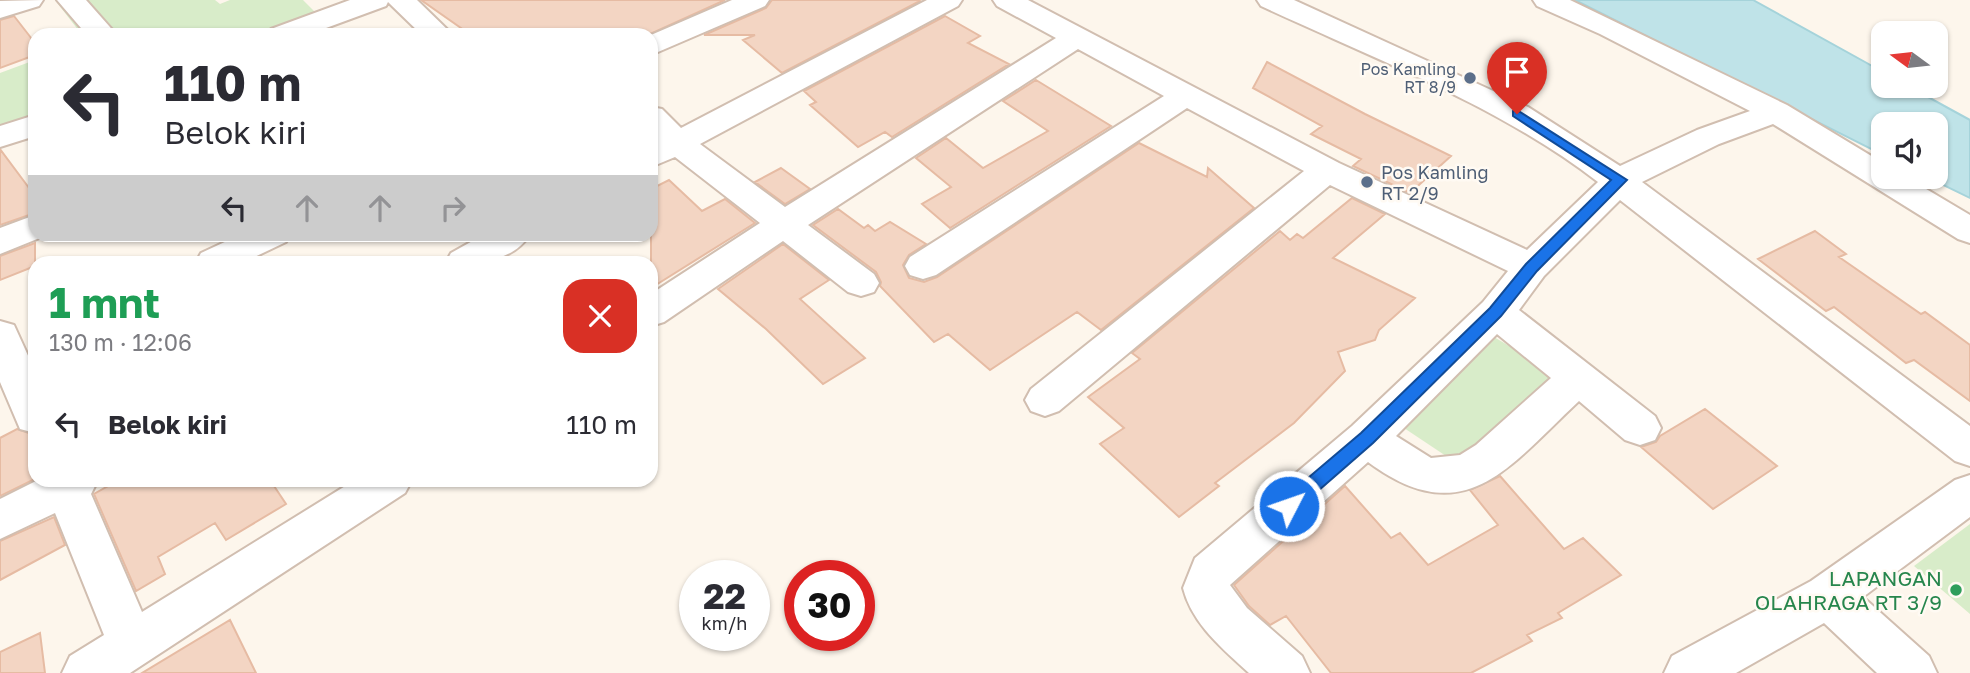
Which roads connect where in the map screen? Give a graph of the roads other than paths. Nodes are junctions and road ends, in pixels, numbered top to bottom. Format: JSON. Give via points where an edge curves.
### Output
{"nodes":[{"id":1,"x":29,"y":0,"type":"edge"},
{"id":2,"x":71,"y":0,"type":"edge"},
{"id":3,"x":376,"y":0,"type":"edge"},
{"id":4,"x":401,"y":0,"type":"edge"},
{"id":5,"x":755,"y":0,"type":"edge"},
{"id":6,"x":948,"y":0,"type":"edge"},
{"id":7,"x":1007,"y":0,"type":"edge"},
{"id":8,"x":1272,"y":0,"type":"edge"},
{"id":9,"x":1547,"y":0,"type":"edge"},
{"id":10,"x":0,"y":10,"type":"edge"},
{"id":11,"x":97,"y":28,"type":"edge"},
{"id":12,"x":300,"y":28,"type":"edge"},
{"id":13,"x":431,"y":28,"type":"edge"},
{"id":14,"x":1076,"y":38,"type":"junction"},
{"id":15,"x":658,"y":43,"type":"edge"},
{"id":16,"x":1187,"y":96,"type":"junction"},
{"id":17,"x":1776,"y":112,"type":"junction"},
{"id":18,"x":28,"y":128,"type":"edge"},
{"id":19,"x":0,"y":138,"type":"edge"},
{"id":20,"x":664,"y":150,"type":"edge"},
{"id":21,"x":1327,"y":170,"type":"junction"},
{"id":22,"x":1620,"y":180,"type":"junction"},
{"id":23,"x":784,"y":224,"type":"junction"},
{"id":24,"x":28,"y":230,"type":"edge"},
{"id":25,"x":1970,"y":231,"type":"edge"},
{"id":26,"x":0,"y":242,"type":"edge"},
{"id":27,"x":257,"y":242,"type":"edge"},
{"id":28,"x":499,"y":242,"type":"edge"},
{"id":29,"x":227,"y":256,"type":"edge"},
{"id":30,"x":474,"y":256,"type":"edge"},
{"id":31,"x":923,"y":266,"type":"dead end"},
{"id":32,"x":1531,"y":267,"type":"junction"},
{"id":33,"x":861,"y":283,"type":"dead end"},
{"id":34,"x":658,"y":307,"type":"edge"},
{"id":35,"x":1496,"y":312,"type":"junction"},
{"id":36,"x":11,"y":350,"type":"edge"},
{"id":37,"x":1577,"y":379,"type":"junction"},
{"id":38,"x":28,"y":398,"type":"edge"},
{"id":39,"x":1045,"y":400,"type":"dead end"},
{"id":40,"x":1640,"y":428,"type":"dead end"},
{"id":41,"x":1367,"y":438,"type":"junction"},
{"id":42,"x":1970,"y":449,"type":"edge"},
{"id":43,"x":59,"y":487,"type":"edge"},
{"id":44,"x":70,"y":487,"type":"edge"},
{"id":45,"x":379,"y":487,"type":"edge"},
{"id":46,"x":1970,"y":493,"type":"edge"},
{"id":47,"x":0,"y":520,"type":"edge"},
{"id":48,"x":1828,"y":596,"type":"junction"},
{"id":49,"x":132,"y":645,"type":"junction"},
{"id":50,"x":87,"y":673,"type":"edge"},
{"id":51,"x":1285,"y":673,"type":"edge"},
{"id":52,"x":1689,"y":673,"type":"edge"},
{"id":53,"x":1912,"y":673,"type":"edge"}],
"edges":[{"from":1,"to":10,"type":"street"},
{"from":2,"to":11,"type":"street"},
{"from":3,"to":12,"type":"street"},
{"from":4,"to":13,"type":"street"},
{"from":5,"to":15,"type":"street"},
{"from":6,"to":20,"type":"street"},
{"from":7,"to":14,"type":"street"},
{"from":8,"to":22,"type":"street","via":[[1517,114]]},
{"from":9,"to":17,"type":"street"},
{"from":14,"to":16,"type":"street"},
{"from":14,"to":23,"type":"street"},
{"from":16,"to":21,"type":"street"},
{"from":16,"to":31,"type":"street"},
{"from":17,"to":22,"type":"street","via":[[1683,148]]},
{"from":17,"to":25,"type":"street"},
{"from":18,"to":19,"type":"street"},
{"from":20,"to":23,"type":"street"},
{"from":21,"to":32,"type":"street"},
{"from":21,"to":39,"type":"street"},
{"from":22,"to":32,"type":"street"},
{"from":22,"to":42,"type":"street"},
{"from":23,"to":33,"type":"street"},
{"from":23,"to":34,"type":"street"},
{"from":24,"to":26,"type":"street"},
{"from":27,"to":29,"type":"street"},
{"from":28,"to":30,"type":"street"},
{"from":32,"to":35,"type":"street"},
{"from":35,"to":37,"type":"street"},
{"from":35,"to":41,"type":"street"},
{"from":36,"to":38,"type":"street"},
{"from":37,"to":40,"type":"street"},
{"from":37,"to":41,"type":"street","via":[[1469,472],[1429,476],[1404,465]]},
{"from":41,"to":51,"type":"street","via":[[1211,573],[1206,585],[1208,597],[1219,611]]},
{"from":43,"to":47,"type":"street"},
{"from":44,"to":49,"type":"street"},
{"from":45,"to":49,"type":"street"},
{"from":46,"to":48,"type":"street"},
{"from":48,"to":52,"type":"street"},
{"from":48,"to":53,"type":"street"},
{"from":49,"to":50,"type":"street"}]}
